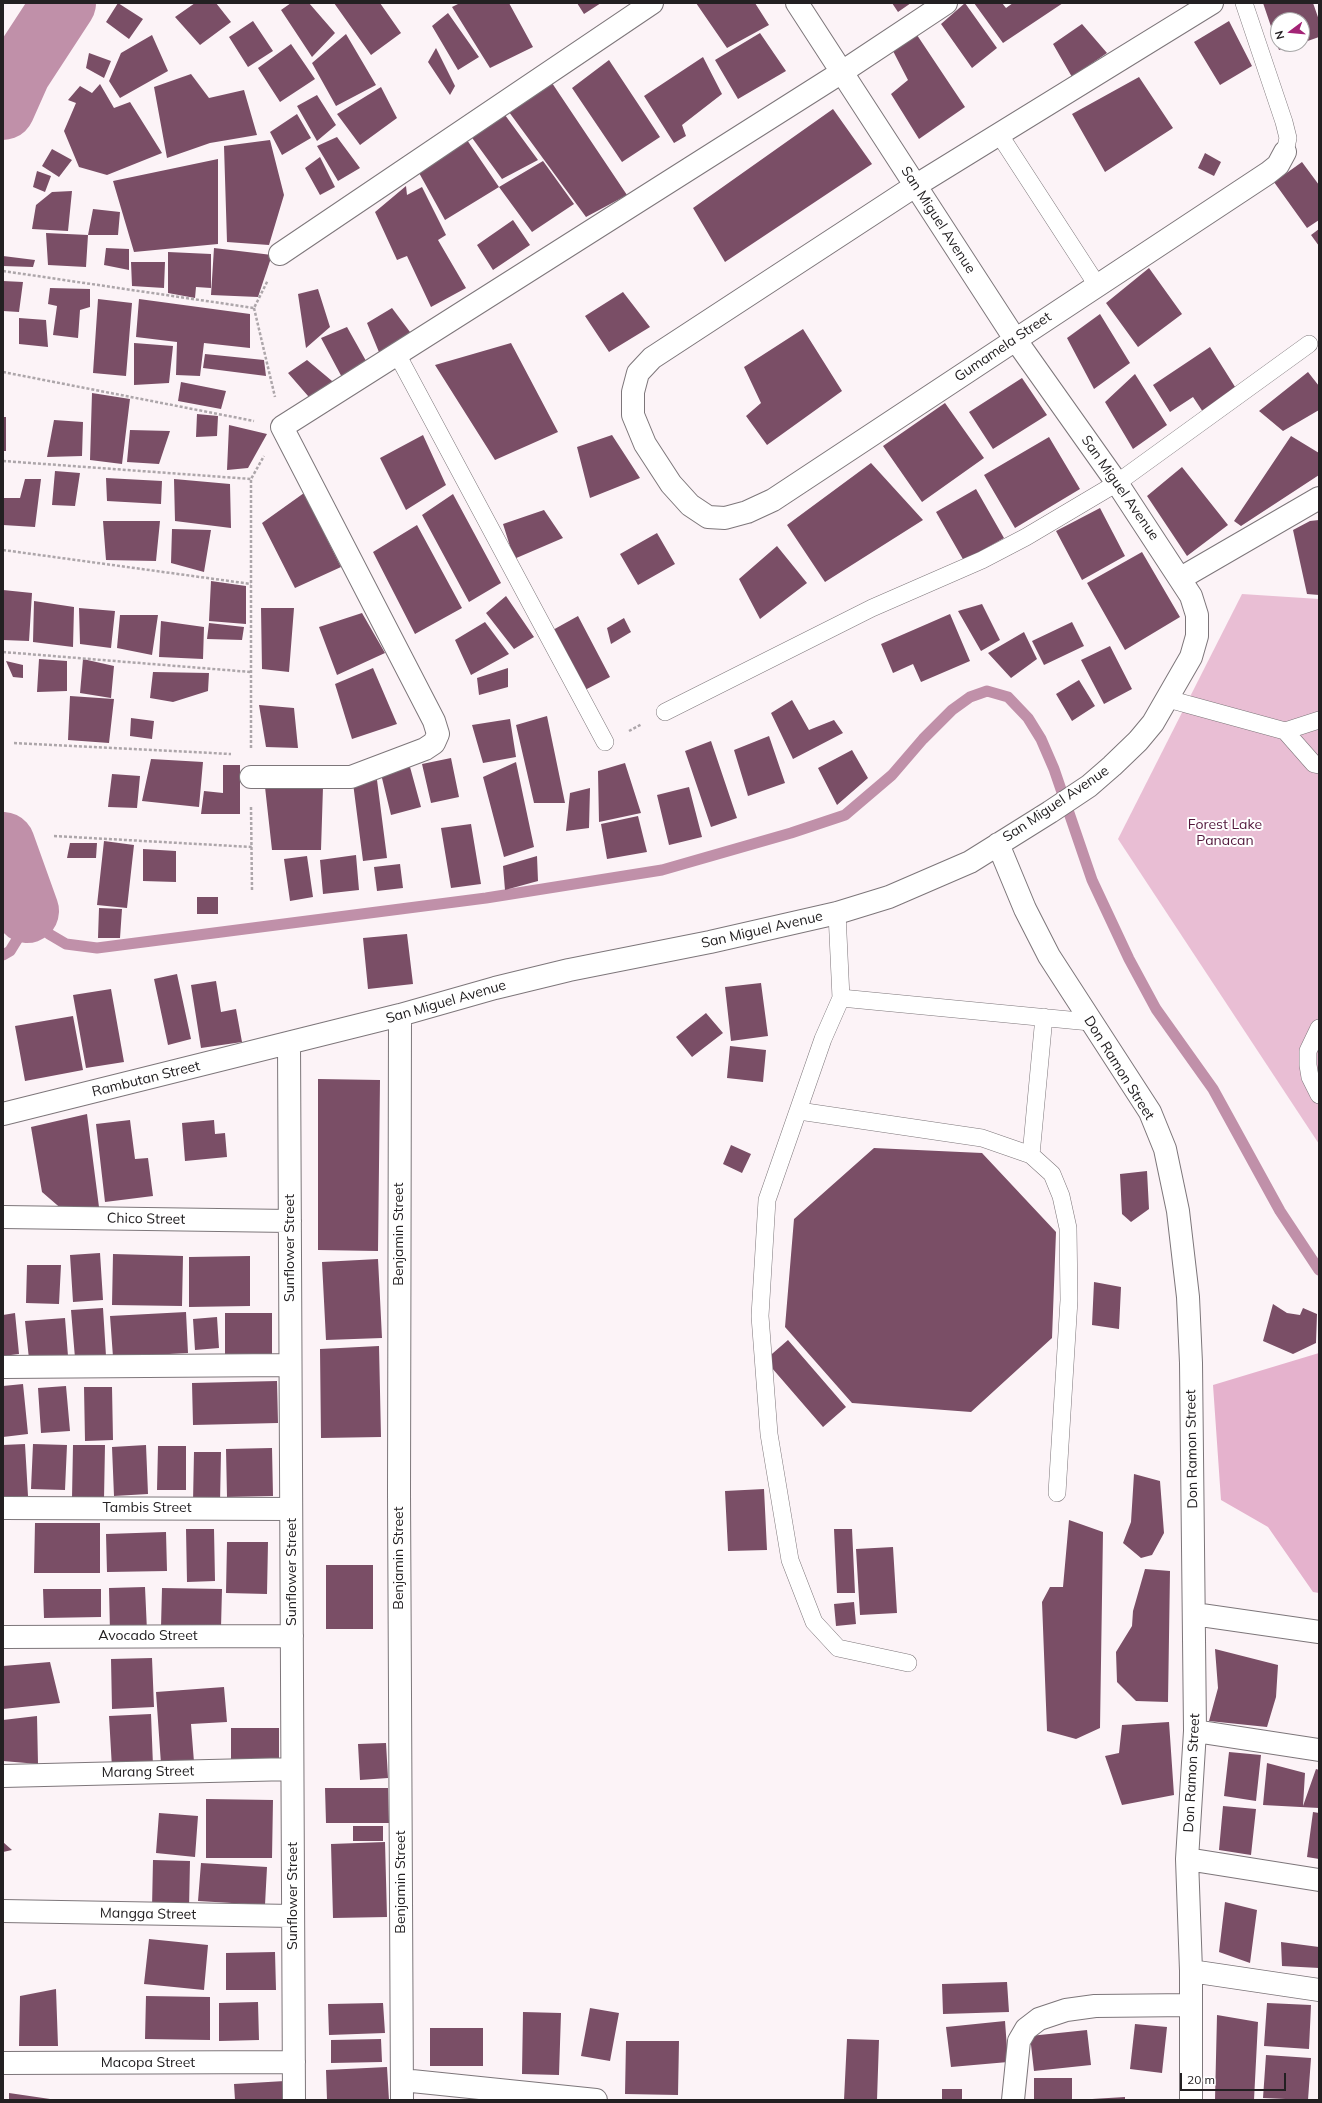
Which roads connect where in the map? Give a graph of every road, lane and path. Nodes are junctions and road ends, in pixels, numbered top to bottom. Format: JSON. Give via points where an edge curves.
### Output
{"nodes":[{"id":1,"x":652,"y":3,"type":"edge"},
{"id":2,"x":797,"y":3,"type":"edge"},
{"id":3,"x":946,"y":3,"type":"edge"},
{"id":4,"x":1212,"y":3,"type":"edge"},
{"id":5,"x":1244,"y":3,"type":"edge"},
{"id":6,"x":842,"y":72,"type":"junction"},
{"id":7,"x":998,"y":134,"type":"junction"},
{"id":8,"x":1285,"y":152,"type":"joint"},
{"id":9,"x":915,"y":186,"type":"junction"},
{"id":10,"x":280,"y":254,"type":"joint"},
{"id":11,"x":3,"y":271,"type":"edge"},
{"id":12,"x":1097,"y":285,"type":"junction"},
{"id":13,"x":254,"y":308,"type":"junction"},
{"id":14,"x":1015,"y":339,"type":"junction"},
{"id":15,"x":1309,"y":344,"type":"dead end"},
{"id":16,"x":397,"y":354,"type":"junction"},
{"id":17,"x":3,"y":372,"type":"edge"},
{"id":18,"x":282,"y":427,"type":"junction"},
{"id":19,"x":3,"y":461,"type":"edge"},
{"id":20,"x":251,"y":479,"type":"junction"},
{"id":21,"x":1117,"y":483,"type":"junction"},
{"id":22,"x":1319,"y":498,"type":"edge"},
{"id":23,"x":3,"y":550,"type":"edge"},
{"id":24,"x":1181,"y":578,"type":"junction"},
{"id":25,"x":251,"y":584,"type":"junction"},
{"id":26,"x":3,"y":652,"type":"edge"},
{"id":27,"x":251,"y":672,"type":"junction"},
{"id":28,"x":1168,"y":699,"type":"junction"},
{"id":29,"x":665,"y":712,"type":"joint"},
{"id":30,"x":1319,"y":720,"type":"edge"},
{"id":31,"x":1285,"y":731,"type":"junction"},
{"id":32,"x":605,"y":742,"type":"joint"},
{"id":33,"x":14,"y":743,"type":"dead end"},
{"id":34,"x":251,"y":755,"type":"junction"},
{"id":35,"x":1319,"y":765,"type":"edge"},
{"id":36,"x":251,"y":777,"type":"junction"},
{"id":37,"x":54,"y":836,"type":"dead end"},
{"id":38,"x":998,"y":844,"type":"junction"},
{"id":39,"x":252,"y":847,"type":"junction"},
{"id":40,"x":252,"y":891,"type":"dead end"},
{"id":41,"x":837,"y":913,"type":"junction"},
{"id":42,"x":841,"y":998,"type":"junction"},
{"id":43,"x":400,"y":1015,"type":"junction"},
{"id":44,"x":1044,"y":1017,"type":"junction"},
{"id":45,"x":1090,"y":1022,"type":"junction"},
{"id":46,"x":1319,"y":1028,"type":"edge"},
{"id":47,"x":289,"y":1043,"type":"junction"},
{"id":48,"x":1319,"y":1095,"type":"edge"},
{"id":49,"x":799,"y":1111,"type":"junction"},
{"id":50,"x":3,"y":1114,"type":"edge"},
{"id":51,"x":1031,"y":1155,"type":"junction"},
{"id":52,"x":3,"y":1217,"type":"edge"},
{"id":53,"x":290,"y":1220,"type":"junction"},
{"id":54,"x":290,"y":1365,"type":"junction"},
{"id":55,"x":3,"y":1367,"type":"edge"},
{"id":56,"x":1057,"y":1493,"type":"dead end"},
{"id":57,"x":3,"y":1508,"type":"edge"},
{"id":58,"x":291,"y":1509,"type":"junction"},
{"id":59,"x":1194,"y":1614,"type":"junction"},
{"id":60,"x":1319,"y":1632,"type":"edge"},
{"id":61,"x":292,"y":1636,"type":"junction"},
{"id":62,"x":3,"y":1637,"type":"edge"},
{"id":63,"x":908,"y":1664,"type":"dead end"},
{"id":64,"x":1195,"y":1732,"type":"junction"},
{"id":65,"x":1319,"y":1750,"type":"edge"},
{"id":66,"x":292,"y":1769,"type":"junction"},
{"id":67,"x":3,"y":1776,"type":"edge"},
{"id":68,"x":1188,"y":1859,"type":"junction"},
{"id":69,"x":1319,"y":1880,"type":"edge"},
{"id":70,"x":3,"y":1911,"type":"edge"},
{"id":71,"x":293,"y":1916,"type":"junction"},
{"id":72,"x":1191,"y":1971,"type":"junction"},
{"id":73,"x":1319,"y":1990,"type":"edge"},
{"id":74,"x":1191,"y":2005,"type":"junction"},
{"id":75,"x":294,"y":2062,"type":"junction"},
{"id":76,"x":3,"y":2063,"type":"edge"},
{"id":77,"x":402,"y":2090,"type":"edge"},
{"id":78,"x":294,"y":2100,"type":"edge"},
{"id":79,"x":596,"y":2100,"type":"edge"},
{"id":80,"x":1013,"y":2100,"type":"edge"},
{"id":81,"x":1191,"y":2100,"type":"edge"}],
"edges":[{"from":1,"to":10,"type":"street"},
{"from":2,"to":6,"type":"street","name":"San Miguel Avenue"},
{"from":3,"to":6,"type":"street"},
{"from":4,"to":7,"type":"street"},
{"from":5,"to":8,"type":"lane","via":[[1284,122],[1288,138]]},
{"from":6,"to":9,"type":"street","name":"San Miguel Avenue"},
{"from":6,"to":16,"type":"street"},
{"from":7,"to":9,"type":"street"},
{"from":7,"to":12,"type":"lane"},
{"from":8,"to":12,"type":"street","name":"Gumamela Street","via":[[1278,165],[1268,173]]},
{"from":9,"to":14,"type":"street","name":"San Miguel Avenue"},
{"from":9,"to":14,"type":"street","name":"Gumamela Street","via":[[652,358],[638,373],[633,392],[633,415],[646,444],[671,484],[690,505],[708,517],[725,518],[747,512],[773,500]]},
{"from":10,"to":13,"type":"path"},
{"from":11,"to":13,"type":"path"},
{"from":12,"to":14,"type":"street","name":"Gumamela Street"},
{"from":13,"to":18,"type":"path"},
{"from":14,"to":21,"type":"street","name":"San Miguel Avenue"},
{"from":15,"to":21,"type":"lane"},
{"from":16,"to":18,"type":"street"},
{"from":16,"to":32,"type":"lane"},
{"from":17,"to":18,"type":"path"},
{"from":18,"to":20,"type":"path"},
{"from":18,"to":36,"type":"street","via":[[434,721],[438,734],[434,743],[425,750],[351,777]]},
{"from":19,"to":20,"type":"path"},
{"from":20,"to":25,"type":"path"},
{"from":21,"to":24,"type":"street","name":"San Miguel Avenue"},
{"from":21,"to":29,"type":"lane","via":[[982,560],[872,608]]},
{"from":22,"to":24,"type":"street"},
{"from":23,"to":25,"type":"path"},
{"from":24,"to":28,"type":"street","name":"San Miguel Avenue","via":[[1192,596],[1197,615],[1197,636],[1191,658]]},
{"from":25,"to":27,"type":"path"},
{"from":26,"to":27,"type":"path"},
{"from":27,"to":34,"type":"path"},
{"from":28,"to":31,"type":"lane"},
{"from":28,"to":38,"type":"street","name":"San Miguel Avenue","via":[[1138,741],[1089,786]]},
{"from":29,"to":32,"type":"path"},
{"from":30,"to":31,"type":"lane"},
{"from":31,"to":35,"type":"lane","via":[[1314,764]]},
{"from":33,"to":34,"type":"path"},
{"from":34,"to":36,"type":"path"},
{"from":36,"to":39,"type":"path"},
{"from":37,"to":39,"type":"path"},
{"from":38,"to":41,"type":"street","name":"San Miguel Avenue","via":[[970,862],[938,877],[889,897]]},
{"from":38,"to":45,"type":"street","name":"Don Ramon Street","via":[[1037,932]]},
{"from":39,"to":40,"type":"path"},
{"from":41,"to":42,"type":"lane"},
{"from":41,"to":43,"type":"street","name":"San Miguel Avenue","via":[[562,972],[450,999]]},
{"from":42,"to":44,"type":"lane"},
{"from":42,"to":49,"type":"lane","via":[[823,1039]]},
{"from":43,"to":47,"type":"street","name":"San Miguel Avenue"},
{"from":43,"to":77,"type":"street","name":"Benjamin Street"},
{"from":44,"to":45,"type":"lane"},
{"from":44,"to":51,"type":"lane"},
{"from":45,"to":59,"type":"street","name":"Don Ramon Street","via":[[1150,1112],[1166,1150],[1178,1211],[1189,1312]]},
{"from":46,"to":48,"type":"lane","via":[[1308,1050],[1310,1077]]},
{"from":47,"to":50,"type":"street","name":"Rambutan Street"},
{"from":47,"to":53,"type":"street","name":"Sunflower Street"},
{"from":49,"to":51,"type":"lane","via":[[982,1138]]},
{"from":49,"to":63,"type":"lane","via":[[767,1200],[760,1316],[769,1434],[790,1560],[814,1622],[838,1648]]},
{"from":51,"to":56,"type":"lane","via":[[1052,1174],[1061,1196],[1068,1228],[1069,1300]]},
{"from":52,"to":53,"type":"street","name":"Chico Street"},
{"from":53,"to":54,"type":"street","name":"Sunflower Street"},
{"from":54,"to":55,"type":"street"},
{"from":54,"to":58,"type":"street","name":"Sunflower Street"},
{"from":57,"to":58,"type":"street","name":"Tambis Street"},
{"from":58,"to":61,"type":"street","name":"Sunflower Street"},
{"from":59,"to":60,"type":"street"},
{"from":59,"to":64,"type":"street","name":"Don Ramon Street"},
{"from":61,"to":62,"type":"street","name":"Avocado Street"},
{"from":61,"to":66,"type":"street","name":"Sunflower Street"},
{"from":64,"to":65,"type":"street"},
{"from":64,"to":68,"type":"street","name":"Don Ramon Street"},
{"from":66,"to":67,"type":"street","name":"Marang Street"},
{"from":66,"to":71,"type":"street","name":"Sunflower Street"},
{"from":68,"to":69,"type":"street"},
{"from":68,"to":72,"type":"street","name":"Don Ramon Street"},
{"from":70,"to":71,"type":"street","name":"Mangga Street"},
{"from":71,"to":75,"type":"street","name":"Sunflower Street"},
{"from":72,"to":73,"type":"street"},
{"from":72,"to":74,"type":"street","name":"Don Ramon Street"},
{"from":74,"to":80,"type":"street","via":[[1094,2006],[1066,2010],[1039,2019],[1026,2029],[1019,2041]]},
{"from":74,"to":81,"type":"street","name":"Don Ramon Street"},
{"from":75,"to":76,"type":"street","name":"Macopa Street"},
{"from":75,"to":78,"type":"street","name":"Sunflower Street"},
{"from":77,"to":79,"type":"street"}]}
